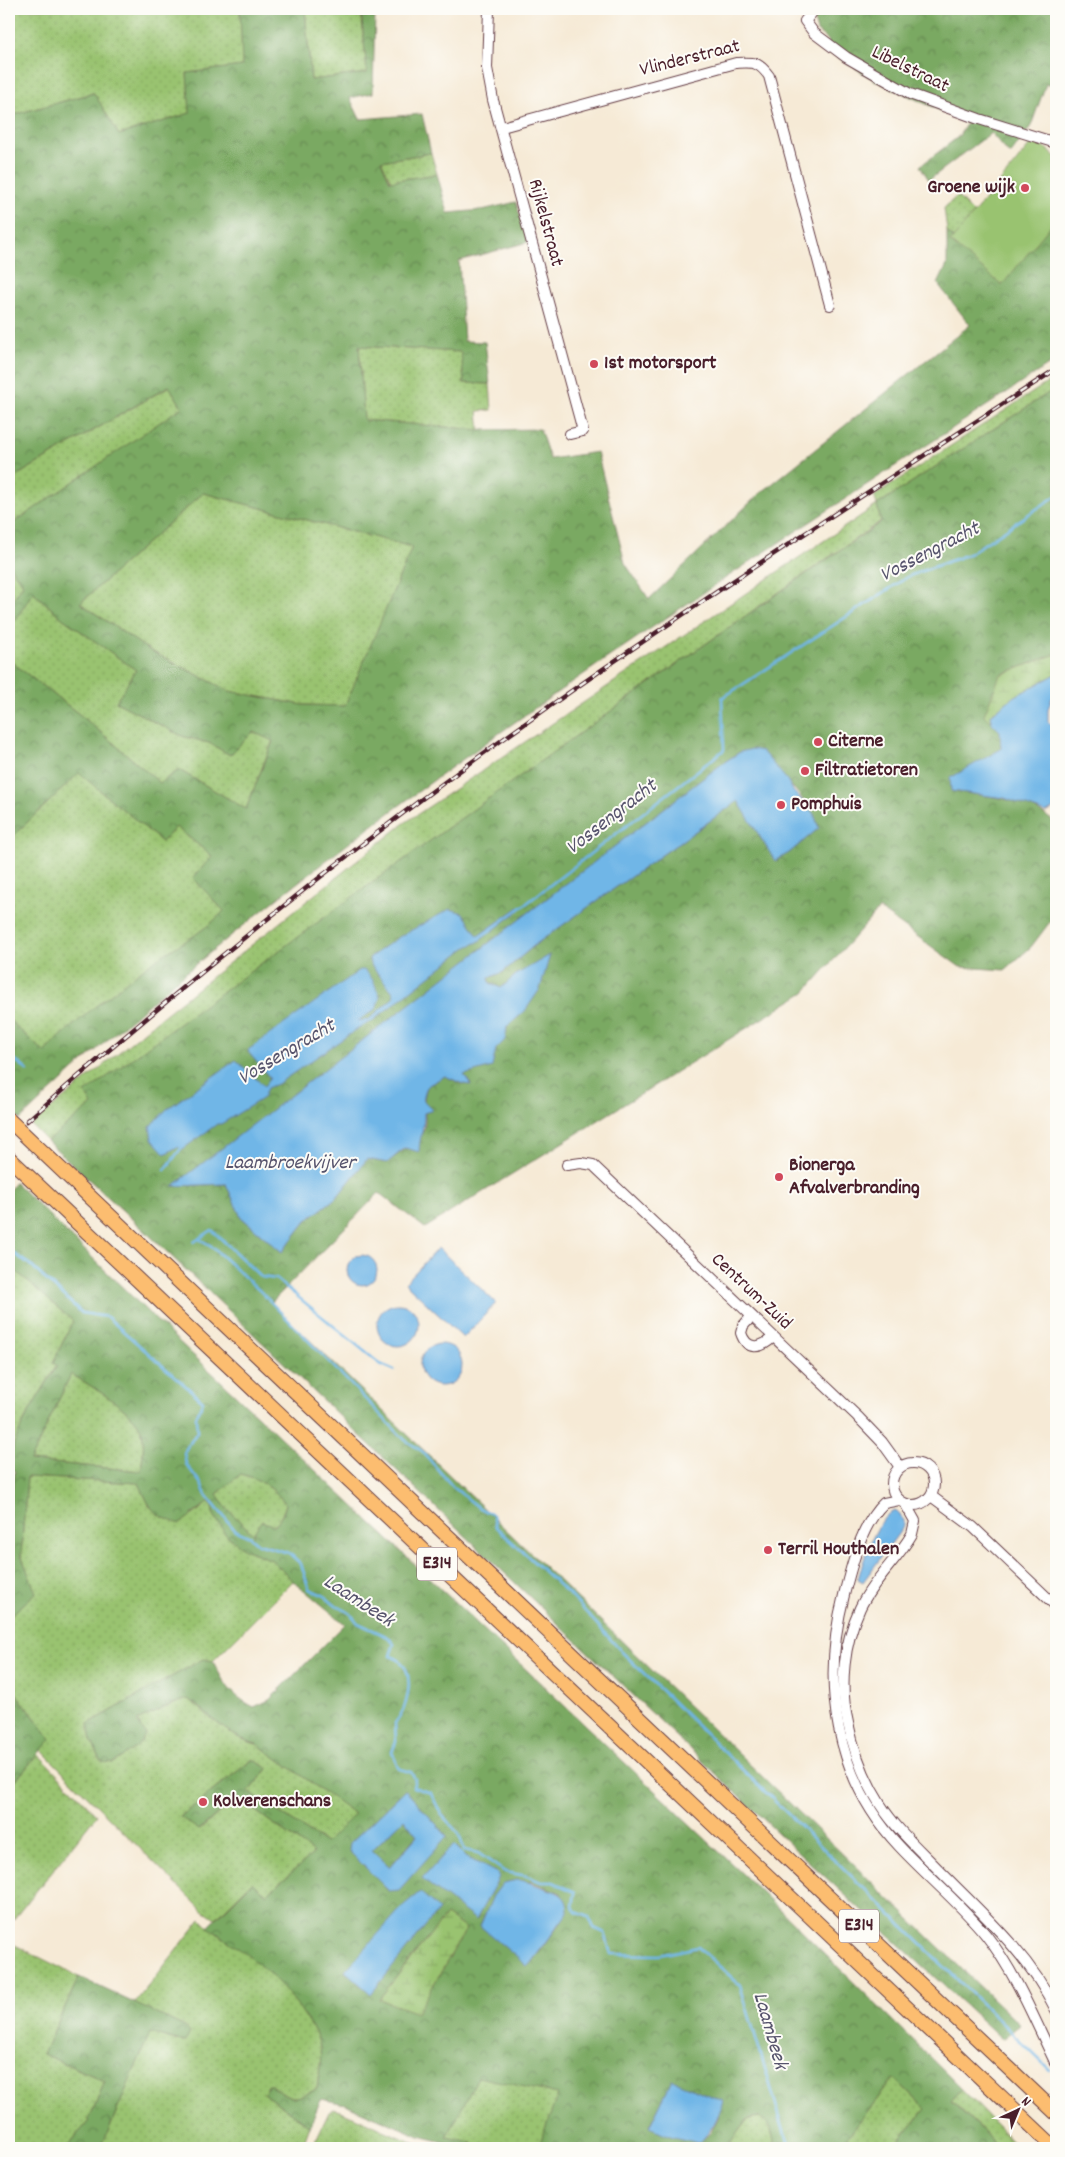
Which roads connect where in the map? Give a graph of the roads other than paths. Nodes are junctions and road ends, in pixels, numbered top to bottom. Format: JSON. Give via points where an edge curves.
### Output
{"nodes":[{"id":1,"x":489,"y":9,"type":"edge"},
{"id":2,"x":815,"y":9,"type":"edge"},
{"id":3,"x":502,"y":127,"type":"junction"},
{"id":4,"x":1056,"y":143,"type":"edge"},
{"id":5,"x":830,"y":305,"type":"dead end"},
{"id":6,"x":570,"y":434,"type":"dead end"},
{"id":7,"x":9,"y":1120,"type":"edge"},
{"id":8,"x":9,"y":1158,"type":"edge"},
{"id":9,"x":567,"y":1165,"type":"dead end"},
{"id":10,"x":751,"y":1317,"type":"junction"},
{"id":11,"x":773,"y":1337,"type":"junction"},
{"id":12,"x":900,"y":1467,"type":"junction"},
{"id":13,"x":931,"y":1496,"type":"junction"},
{"id":14,"x":903,"y":1502,"type":"junction"},
{"id":15,"x":1056,"y":1606,"type":"edge"},
{"id":16,"x":1056,"y":2010,"type":"edge"},
{"id":17,"x":950,"y":2013,"type":"junction"},
{"id":18,"x":1056,"y":2064,"type":"edge"},
{"id":19,"x":1056,"y":2102,"type":"edge"},
{"id":20,"x":1056,"y":2113,"type":"edge"},
{"id":21,"x":1027,"y":2122,"type":"junction"},
{"id":22,"x":1042,"y":2148,"type":"edge"},
{"id":23,"x":1055,"y":2148,"type":"edge"}],
"edges":[{"from":1,"to":3,"type":"street","name":"Rijkelstraat","via":[[487,68]]},
{"from":2,"to":4,"type":"street","name":"Libelstraat","via":[[805,21],[814,33],[846,57],[910,94]]},
{"from":3,"to":5,"type":"street","name":"Vlinderstraat","via":[[736,63],[754,62],[769,76]]},
{"from":3,"to":6,"type":"street","name":"Rijkelstraat","via":[[583,431]]},
{"from":7,"to":17,"type":"highway","number":"E314"},
{"from":8,"to":21,"type":"highway","number":"E314"},
{"from":9,"to":10,"type":"street","name":"Centrum-Zuid","via":[[592,1165]]},
{"from":10,"to":11,"type":"street","name":"Centrum-Zuid"},
{"from":10,"to":11,"type":"street","via":[[741,1332],[747,1344],[760,1346]]},
{"from":11,"to":12,"type":"street","name":"Centrum-Zuid","via":[[857,1416]]},
{"from":12,"to":13,"type":"street","via":[[916,1463],[927,1468],[934,1485]]},
{"from":12,"to":14,"type":"street","via":[[892,1482],[894,1494]]},
{"from":13,"to":14,"type":"street","via":[[922,1504]]},
{"from":13,"to":15,"type":"street","via":[[973,1527]]},
{"from":14,"to":16,"type":"street","via":[[915,1521],[912,1534],[866,1597],[848,1643],[844,1690],[853,1747],[865,1777],[888,1816],[1011,1942],[1043,1985]]},
{"from":14,"to":18,"type":"street","via":[[884,1503],[871,1519],[855,1555],[842,1603],[833,1672],[841,1744],[855,1782],[874,1815],[899,1846],[973,1921],[998,1953]]},
{"from":17,"to":19,"type":"highway","number":"E314","via":[[969,2021]]},
{"from":17,"to":20,"type":"highway","number":"E314"},
{"from":21,"to":22,"type":"highway","number":"E314"},
{"from":21,"to":23,"type":"highway","number":"E314"}]}
